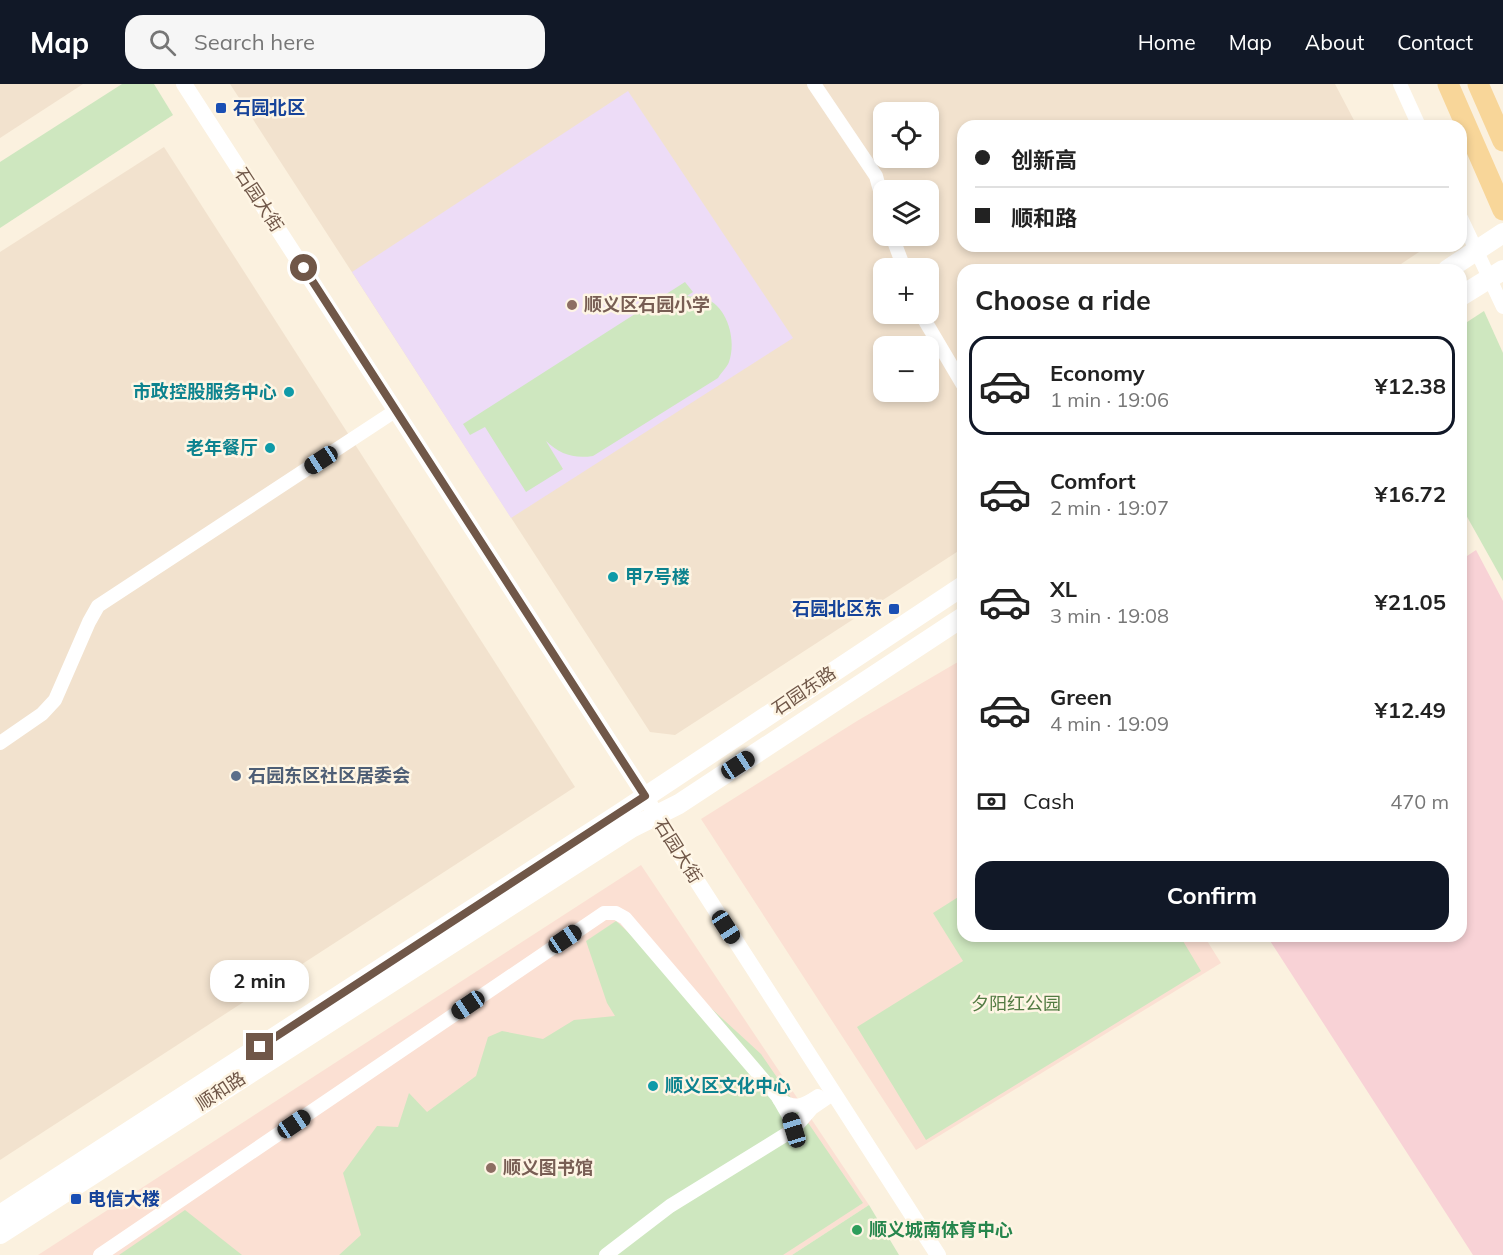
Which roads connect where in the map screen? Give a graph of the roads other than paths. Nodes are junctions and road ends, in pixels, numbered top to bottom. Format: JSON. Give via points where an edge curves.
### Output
{"nodes":[{"id":1,"x":184,"y":84,"type":"edge"},
{"id":2,"x":814,"y":84,"type":"edge"},
{"id":3,"x":1400,"y":84,"type":"edge"},
{"id":4,"x":1448,"y":84,"type":"edge"},
{"id":5,"x":1478,"y":84,"type":"edge"},
{"id":6,"x":1416,"y":120,"type":"edge"},
{"id":7,"x":1464,"y":120,"type":"edge"},
{"id":8,"x":1467,"y":128,"type":"edge"},
{"id":9,"x":1503,"y":141,"type":"edge"},
{"id":10,"x":877,"y":180,"type":"edge"},
{"id":11,"x":1503,"y":210,"type":"edge"},
{"id":12,"x":1467,"y":230,"type":"edge"},
{"id":13,"x":1503,"y":233,"type":"edge"},
{"id":14,"x":1477,"y":251,"type":"junction"},
{"id":15,"x":1456,"y":264,"type":"edge"},
{"id":16,"x":1496,"y":274,"type":"edge"},
{"id":17,"x":1467,"y":292,"type":"edge"},
{"id":18,"x":1503,"y":307,"type":"edge"},
{"id":19,"x":927,"y":324,"type":"edge"},
{"id":20,"x":957,"y":375,"type":"edge"},
{"id":21,"x":395,"y":411,"type":"junction"},
{"id":22,"x":957,"y":590,"type":"edge"},
{"id":23,"x":957,"y":621,"type":"edge"},
{"id":24,"x":0,"y":743,"type":"edge"},
{"id":25,"x":645,"y":796,"type":"junction"},
{"id":26,"x":657,"y":816,"type":"junction"},
{"id":27,"x":832,"y":1091,"type":"junction"},
{"id":28,"x":778,"y":1097,"type":"junction"},
{"id":29,"x":794,"y":1130,"type":"junction"},
{"id":30,"x":0,"y":1215,"type":"edge"},
{"id":31,"x":0,"y":1234,"type":"edge"},
{"id":32,"x":100,"y":1255,"type":"edge"},
{"id":33,"x":606,"y":1255,"type":"edge"},
{"id":34,"x":938,"y":1255,"type":"edge"}],
"edges":[{"from":1,"to":21,"type":"street","name":"石园大街"},
{"from":2,"to":10,"type":"street"},
{"from":3,"to":6,"type":"street"},
{"from":4,"to":7,"type":"main road"},
{"from":5,"to":9,"type":"main road"},
{"from":8,"to":11,"type":"main road"},
{"from":12,"to":14,"type":"street"},
{"from":13,"to":14,"type":"main road"},
{"from":14,"to":15,"type":"main road"},
{"from":14,"to":16,"type":"street"},
{"from":16,"to":17,"type":"main road"},
{"from":16,"to":18,"type":"street"},
{"from":19,"to":20,"type":"street"},
{"from":21,"to":24,"type":"street","via":[[98,606],[55,700],[42,714]]},
{"from":21,"to":25,"type":"street","name":"石园大街"},
{"from":22,"to":25,"type":"main road","name":"石园东路"},
{"from":23,"to":26,"type":"main road","name":"石园东路"},
{"from":25,"to":26,"type":"street","name":"石园大街"},
{"from":25,"to":30,"type":"main road","name":"顺和路"},
{"from":26,"to":27,"type":"street","name":"石园大街"},
{"from":26,"to":31,"type":"main road","name":"顺和路","via":[[631,828]]},
{"from":27,"to":28,"type":"street","via":[[796,1106]]},
{"from":27,"to":29,"type":"street"},
{"from":27,"to":34,"type":"street","name":"石园大街"},
{"from":28,"to":29,"type":"street"},
{"from":28,"to":32,"type":"street","via":[[625,918],[604,913]]},
{"from":29,"to":33,"type":"street","via":[[670,1206]]}]}
